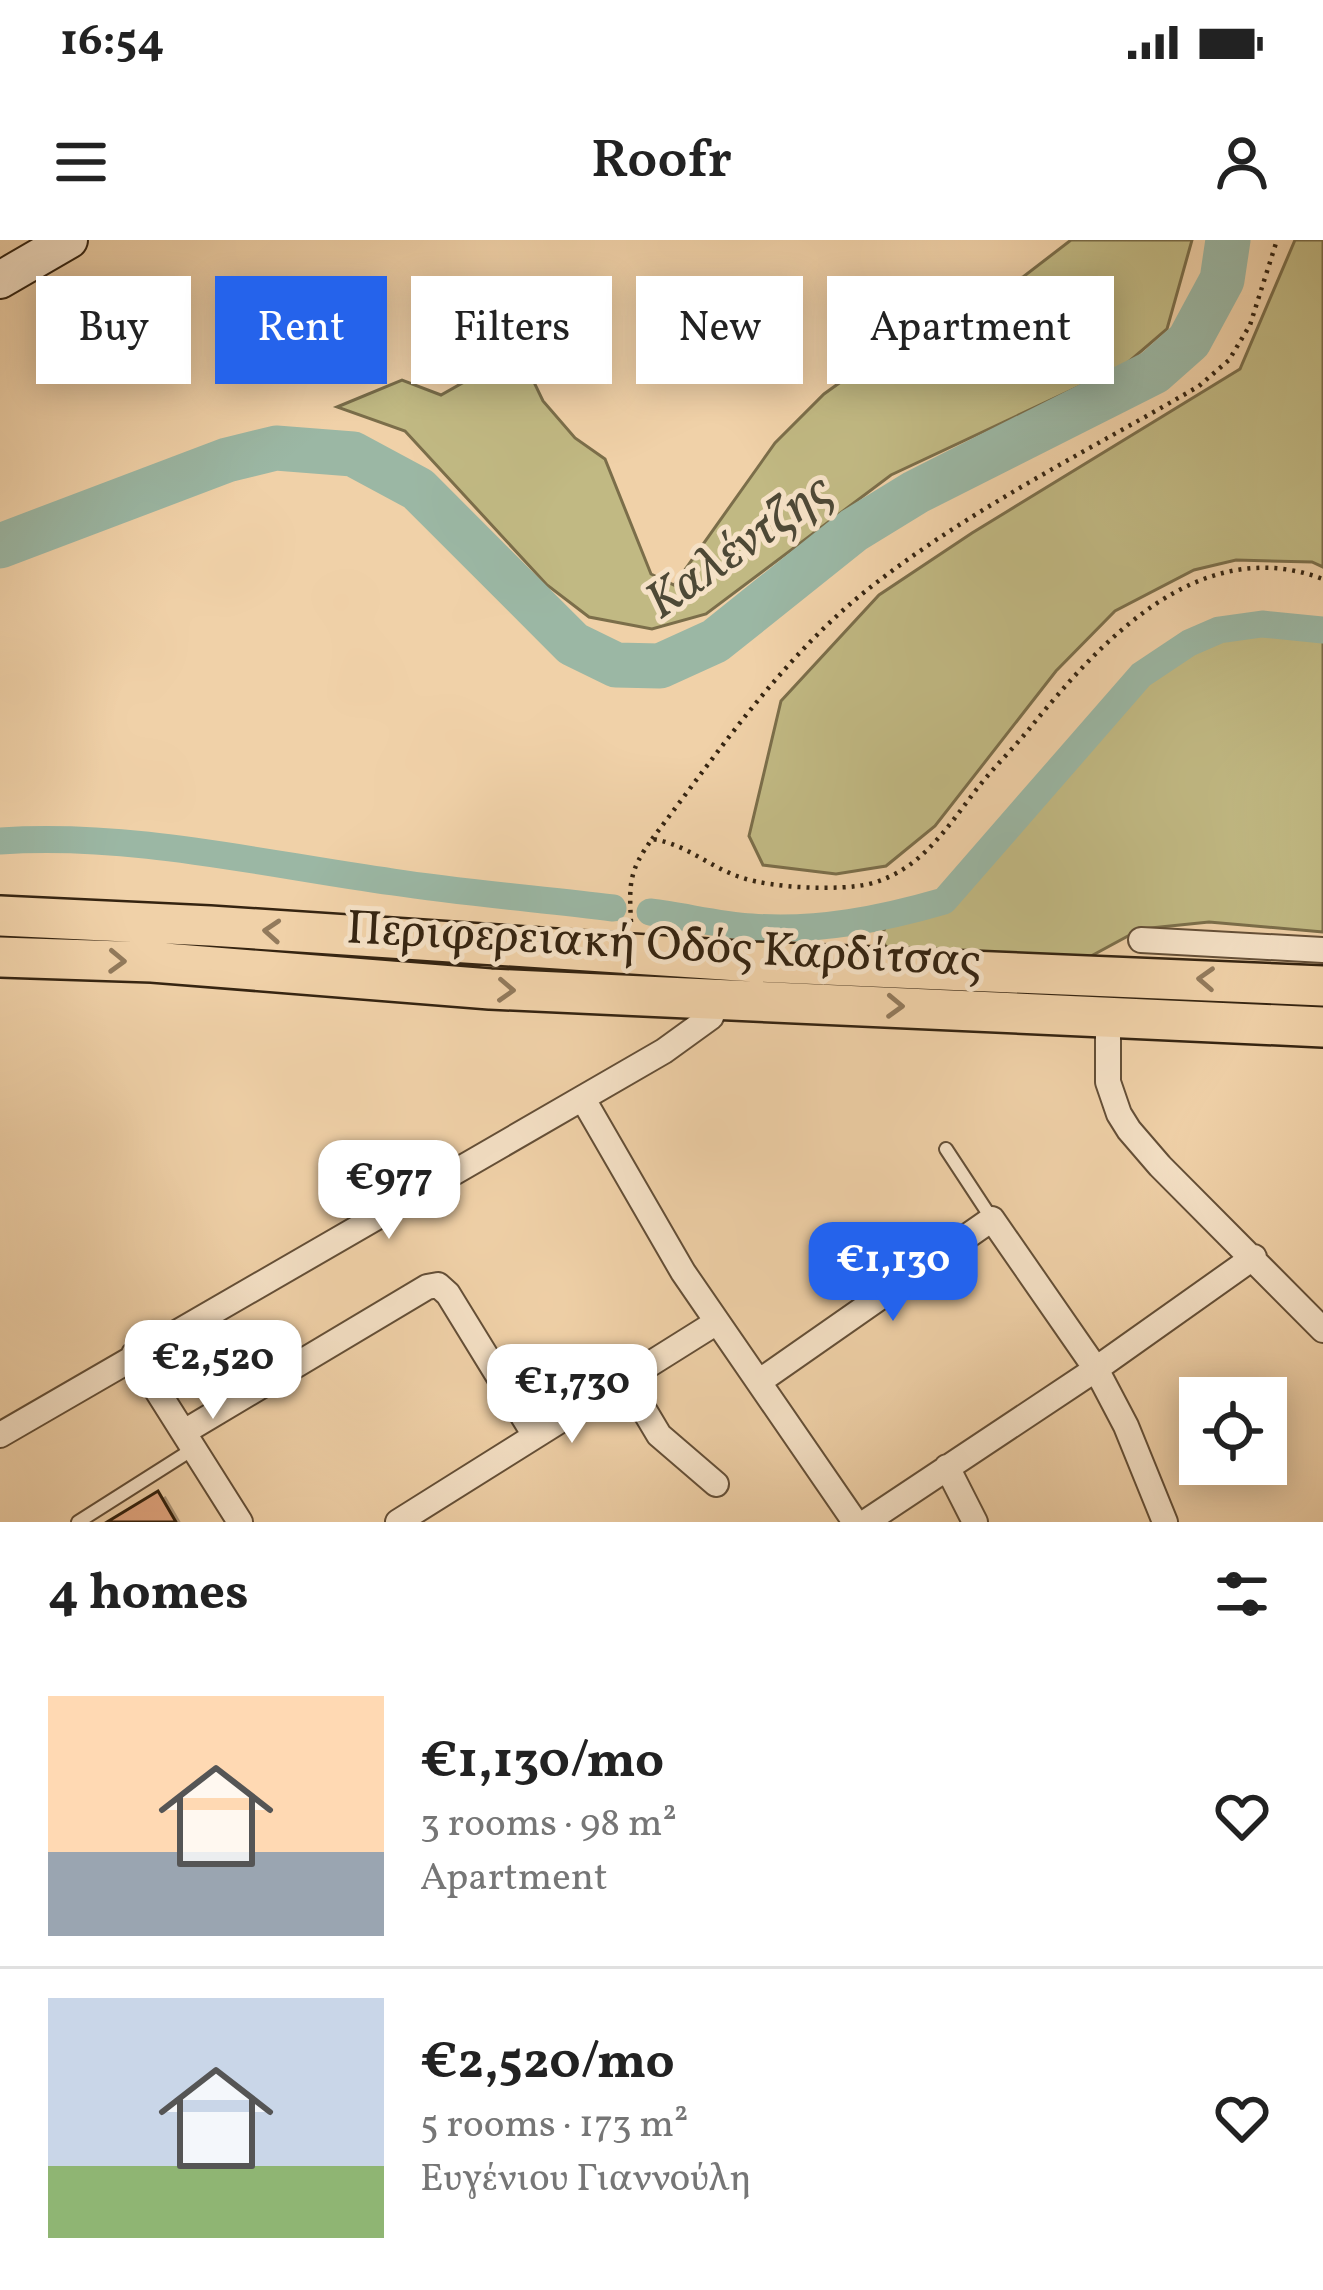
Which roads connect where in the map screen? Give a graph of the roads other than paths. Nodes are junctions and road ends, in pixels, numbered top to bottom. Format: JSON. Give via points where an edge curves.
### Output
{"nodes":[{"id":1,"x":69,"y":240,"type":"edge"},
{"id":2,"x":0,"y":280,"type":"edge"},
{"id":3,"x":0,"y":916,"type":"edge"},
{"id":4,"x":1141,"y":940,"type":"dead end"},
{"id":5,"x":1323,"y":950,"type":"edge"},
{"id":6,"x":0,"y":957,"type":"edge"},
{"id":7,"x":1323,"y":986,"type":"edge"},
{"id":8,"x":717,"y":999,"type":"junction"},
{"id":9,"x":1108,"y":1014,"type":"junction"},
{"id":10,"x":1323,"y":1027,"type":"edge"},
{"id":11,"x":583,"y":1099,"type":"junction"},
{"id":12,"x":946,"y":1149,"type":"dead end"},
{"id":13,"x":992,"y":1219,"type":"junction"},
{"id":14,"x":1254,"y":1257,"type":"junction"},
{"id":15,"x":717,"y":1322,"type":"junction"},
{"id":16,"x":1323,"y":1330,"type":"edge"},
{"id":17,"x":134,"y":1354,"type":"junction"},
{"id":18,"x":1096,"y":1369,"type":"junction"},
{"id":19,"x":625,"y":1378,"type":"junction"},
{"id":20,"x":760,"y":1381,"type":"junction"},
{"id":21,"x":534,"y":1434,"type":"junction"},
{"id":22,"x":0,"y":1435,"type":"edge"},
{"id":23,"x":189,"y":1440,"type":"junction"},
{"id":24,"x":947,"y":1467,"type":"junction"},
{"id":25,"x":716,"y":1484,"type":"dead end"},
{"id":26,"x":78,"y":1522,"type":"edge"},
{"id":27,"x":240,"y":1522,"type":"edge"},
{"id":28,"x":398,"y":1522,"type":"edge"},
{"id":29,"x":855,"y":1522,"type":"edge"},
{"id":30,"x":866,"y":1522,"type":"edge"},
{"id":31,"x":975,"y":1522,"type":"edge"},
{"id":32,"x":1165,"y":1522,"type":"edge"}],
"edges":[{"from":1,"to":2,"type":"street"},
{"from":7,"to":3,"type":"main road","name":"Περιφερειακή Οδός Καρδίτσας","one_way":true,"via":[[635,956]]},
{"from":4,"to":5,"type":"street"},
{"from":6,"to":8,"type":"main road","name":"Περιφερειακή Οδός Καρδίτσας","one_way":true},
{"from":8,"to":9,"type":"main road","name":"Περιφερειακή Οδός Καρδίτσας","one_way":true},
{"from":8,"to":11,"type":"street","via":[[711,1016],[687,1036]]},
{"from":9,"to":10,"type":"main road","name":"Περιφερειακή Οδός Καρδίτσας"},
{"from":9,"to":14,"type":"street","via":[[1106,1060],[1119,1114],[1150,1157]]},
{"from":11,"to":15,"type":"street"},
{"from":11,"to":17,"type":"street"},
{"from":12,"to":13,"type":"lane"},
{"from":13,"to":18,"type":"street"},
{"from":13,"to":20,"type":"street"},
{"from":14,"to":16,"type":"street"},
{"from":14,"to":18,"type":"street"},
{"from":15,"to":19,"type":"street"},
{"from":15,"to":20,"type":"street"},
{"from":17,"to":22,"type":"street"},
{"from":17,"to":23,"type":"street"},
{"from":18,"to":24,"type":"street"},
{"from":18,"to":32,"type":"street"},
{"from":19,"to":21,"type":"street"},
{"from":19,"to":25,"type":"street","via":[[659,1436]]},
{"from":20,"to":29,"type":"street"},
{"from":21,"to":23,"type":"street","via":[[438,1286]]},
{"from":21,"to":28,"type":"street"},
{"from":23,"to":26,"type":"lane"},
{"from":23,"to":27,"type":"street"},
{"from":24,"to":30,"type":"street"},
{"from":24,"to":31,"type":"street"}]}
